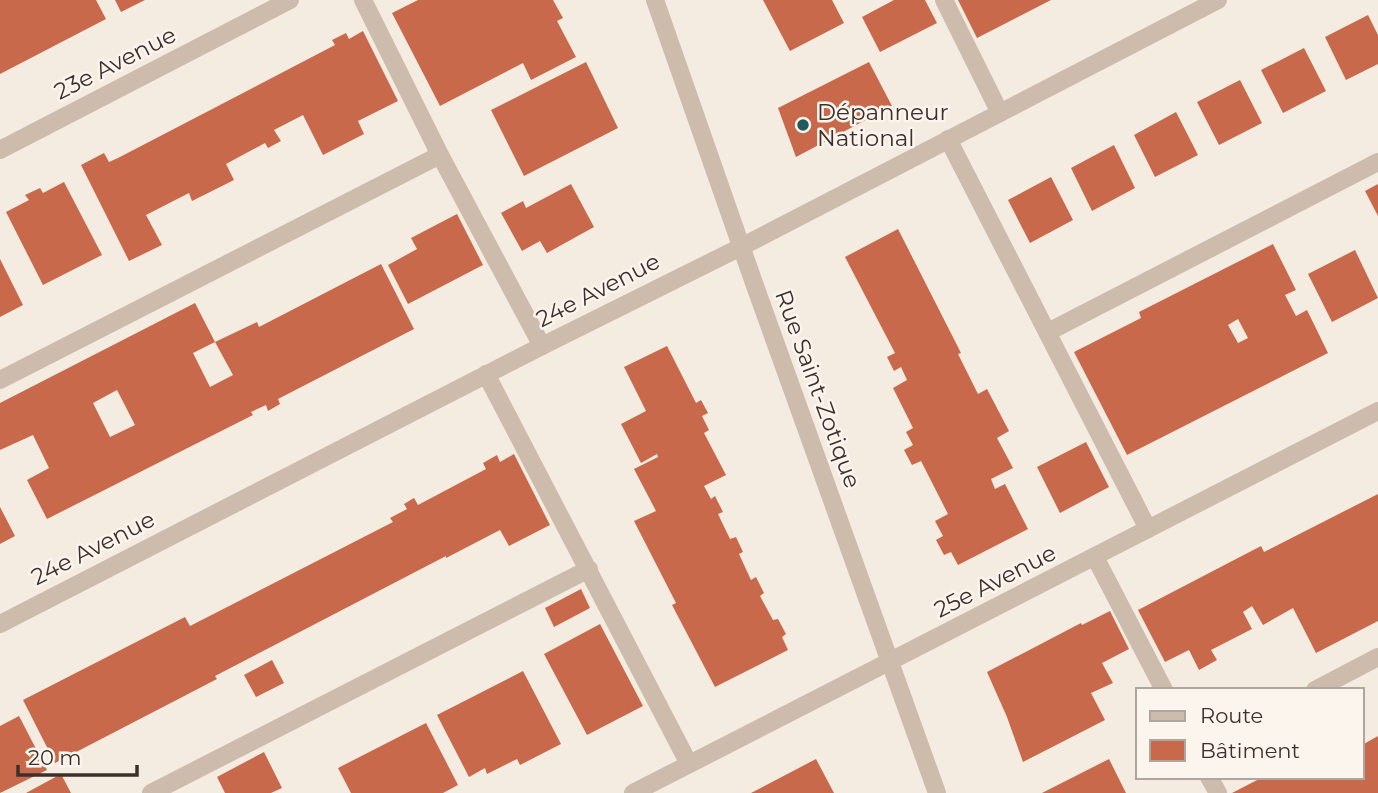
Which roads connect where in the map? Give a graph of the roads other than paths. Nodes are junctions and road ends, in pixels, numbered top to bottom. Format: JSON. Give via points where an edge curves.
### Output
{"nodes":[{"id":1,"x":290,"y":0,"type":"edge"},
{"id":2,"x":363,"y":0,"type":"edge"},
{"id":3,"x":655,"y":0,"type":"edge"},
{"id":4,"x":944,"y":0,"type":"edge"},
{"id":5,"x":1218,"y":0,"type":"edge"},
{"id":6,"x":1000,"y":113,"type":"junction"},
{"id":7,"x":948,"y":139,"type":"junction"},
{"id":8,"x":0,"y":149,"type":"edge"},
{"id":9,"x":440,"y":155,"type":"junction"},
{"id":10,"x":1378,"y":162,"type":"edge"},
{"id":11,"x":741,"y":247,"type":"junction"},
{"id":12,"x":1048,"y":332,"type":"junction"},
{"id":13,"x":542,"y":346,"type":"junction"},
{"id":14,"x":486,"y":374,"type":"junction"},
{"id":15,"x":0,"y":380,"type":"edge"},
{"id":16,"x":1378,"y":411,"type":"edge"},
{"id":17,"x":1148,"y":529,"type":"junction"},
{"id":18,"x":1094,"y":557,"type":"junction"},
{"id":19,"x":589,"y":569,"type":"junction"},
{"id":20,"x":0,"y":624,"type":"edge"},
{"id":21,"x":1378,"y":657,"type":"edge"},
{"id":22,"x":891,"y":660,"type":"junction"},
{"id":23,"x":1163,"y":688,"type":"edge"},
{"id":24,"x":1318,"y":688,"type":"edge"},
{"id":25,"x":689,"y":764,"type":"junction"},
{"id":26,"x":151,"y":793,"type":"edge"},
{"id":27,"x":634,"y":793,"type":"edge"},
{"id":28,"x":937,"y":793,"type":"edge"}],
"edges":[{"from":1,"to":8,"type":"street","name":"23e Avenue"},
{"from":2,"to":9,"type":"street"},
{"from":3,"to":11,"type":"street","name":"Rue Saint-Zotique"},
{"from":4,"to":6,"type":"street"},
{"from":5,"to":6,"type":"street","name":"24e Avenue"},
{"from":6,"to":7,"type":"street","name":"24e Avenue"},
{"from":7,"to":11,"type":"street","name":"24e Avenue"},
{"from":7,"to":12,"type":"street"},
{"from":9,"to":13,"type":"street"},
{"from":9,"to":15,"type":"street"},
{"from":10,"to":12,"type":"street"},
{"from":11,"to":13,"type":"street","name":"24e Avenue"},
{"from":11,"to":22,"type":"street","name":"Rue Saint-Zotique"},
{"from":12,"to":17,"type":"street"},
{"from":13,"to":14,"type":"street","name":"24e Avenue"},
{"from":14,"to":19,"type":"street"},
{"from":14,"to":20,"type":"street","name":"24e Avenue"},
{"from":16,"to":17,"type":"street","name":"25e Avenue"},
{"from":17,"to":18,"type":"street","name":"25e Avenue"},
{"from":18,"to":22,"type":"street","name":"25e Avenue"},
{"from":18,"to":23,"type":"street"},
{"from":19,"to":25,"type":"street"},
{"from":19,"to":26,"type":"street"},
{"from":21,"to":24,"type":"street"},
{"from":22,"to":25,"type":"street","name":"25e Avenue"},
{"from":22,"to":28,"type":"street","name":"Rue Saint-Zotique"},
{"from":25,"to":27,"type":"street","name":"25e Avenue"}]}
